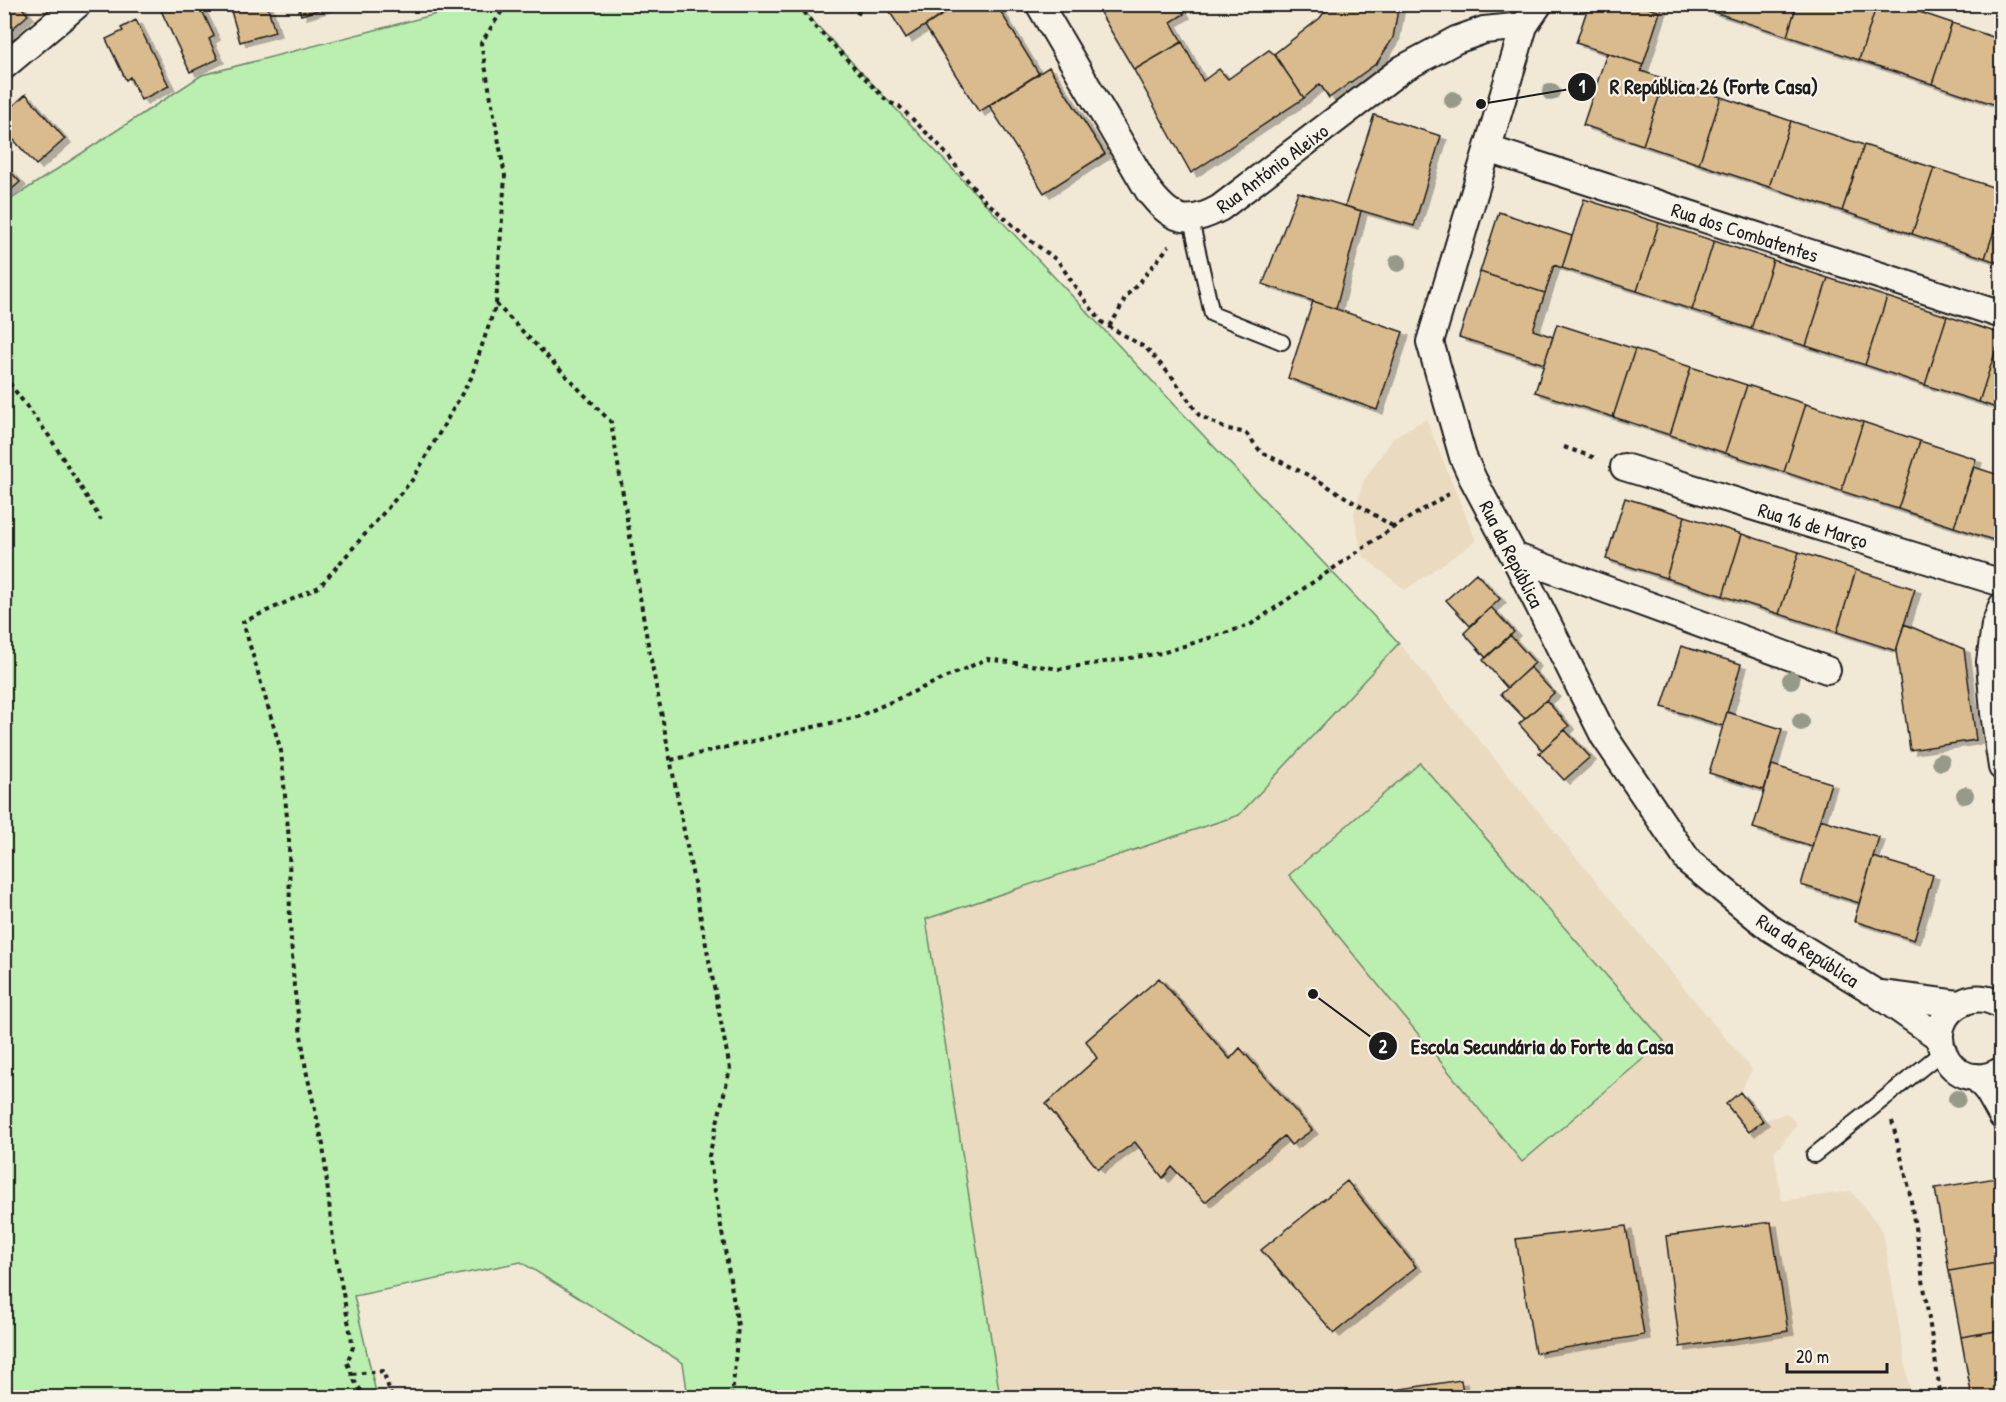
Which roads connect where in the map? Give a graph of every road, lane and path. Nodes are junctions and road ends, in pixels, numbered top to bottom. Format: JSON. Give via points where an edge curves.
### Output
{"nodes":[{"id":1,"x":78,"y":4,"type":"edge"},
{"id":2,"x":513,"y":4,"type":"edge"},
{"id":3,"x":840,"y":4,"type":"edge"},
{"id":4,"x":1039,"y":4,"type":"edge"},
{"id":5,"x":1539,"y":4,"type":"edge"},
{"id":6,"x":800,"y":5,"type":"edge"},
{"id":7,"x":863,"y":15,"type":"dead end"},
{"id":8,"x":1524,"y":26,"type":"junction"},
{"id":9,"x":4,"y":66,"type":"edge"},
{"id":10,"x":1488,"y":149,"type":"junction"},
{"id":11,"x":1191,"y":220,"type":"junction"},
{"id":12,"x":496,"y":303,"type":"junction"},
{"id":13,"x":2001,"y":315,"type":"edge"},
{"id":14,"x":1109,"y":326,"type":"junction"},
{"id":15,"x":1282,"y":342,"type":"dead end"},
{"id":16,"x":4,"y":376,"type":"edge"},
{"id":17,"x":1624,"y":468,"type":"dead end"},
{"id":18,"x":1473,"y":480,"type":"junction"},
{"id":19,"x":101,"y":520,"type":"dead end"},
{"id":20,"x":1394,"y":526,"type":"junction"},
{"id":21,"x":1514,"y":556,"type":"junction"},
{"id":22,"x":2001,"y":583,"type":"edge"},
{"id":23,"x":2001,"y":606,"type":"edge"},
{"id":24,"x":1827,"y":670,"type":"dead end"},
{"id":25,"x":671,"y":760,"type":"junction"},
{"id":26,"x":2001,"y":767,"type":"edge"},
{"id":27,"x":1876,"y":993,"type":"junction"},
{"id":28,"x":1999,"y":1000,"type":"edge"},
{"id":29,"x":1958,"y":1004,"type":"junction"},
{"id":30,"x":1941,"y":1045,"type":"junction"},
{"id":31,"x":2001,"y":1070,"type":"edge"},
{"id":32,"x":1976,"y":1077,"type":"junction"},
{"id":33,"x":1887,"y":1098,"type":"junction"},
{"id":34,"x":2001,"y":1116,"type":"edge"},
{"id":35,"x":1814,"y":1155,"type":"dead end"},
{"id":36,"x":352,"y":1374,"type":"junction"},
{"id":37,"x":367,"y":1398,"type":"edge"},
{"id":38,"x":392,"y":1398,"type":"edge"},
{"id":39,"x":732,"y":1398,"type":"edge"},
{"id":40,"x":1941,"y":1398,"type":"edge"}],
"edges":[{"from":1,"to":9,"type":"street"},
{"from":2,"to":12,"type":"path","via":[[504,8],[480,43],[505,176]]},
{"from":3,"to":7,"type":"path"},
{"from":4,"to":11,"type":"street","name":"Rua António Aleixo","via":[[1148,190],[1175,217]]},
{"from":5,"to":8,"type":"street","name":"Rua da República"},
{"from":6,"to":14,"type":"path","via":[[811,22],[888,102],[899,106],[939,145],[981,197],[1058,261],[1083,298]]},
{"from":8,"to":10,"type":"street","name":"Rua da República"},
{"from":8,"to":11,"type":"street","name":"Rua António Aleixo","via":[[1484,30],[1402,69],[1220,208]]},
{"from":10,"to":13,"type":"street","name":"Rua dos Combatentes"},
{"from":10,"to":18,"type":"street","name":"Rua da República","via":[[1430,342]]},
{"from":11,"to":14,"type":"path","via":[[1126,296]]},
{"from":11,"to":15,"type":"lane","via":[[1212,314]]},
{"from":12,"to":25,"type":"path","via":[[611,422]]},
{"from":12,"to":36,"type":"path","via":[[471,378],[413,479],[319,587],[243,622],[280,751],[289,840],[294,986],[306,1070],[323,1145],[333,1240],[353,1347],[347,1362]]},
{"from":14,"to":20,"type":"path","via":[[1146,348],[1199,415],[1246,434],[1261,452],[1316,479]]},
{"from":16,"to":19,"type":"path","via":[[49,436]]},
{"from":17,"to":22,"type":"street","name":"Rua 16 de Março"},
{"from":18,"to":20,"type":"path"},
{"from":18,"to":21,"type":"street","name":"Rua da República"},
{"from":20,"to":25,"type":"path","via":[[1250,625],[1162,653],[1060,669],[987,659],[857,717]]},
{"from":21,"to":24,"type":"street"},
{"from":21,"to":27,"type":"street","name":"Rua da República","via":[[1604,736],[1689,862],[1770,928]]},
{"from":23,"to":26,"type":"street","via":[[1990,662]]},
{"from":25,"to":39,"type":"path","via":[[730,1069],[709,1156],[738,1326]]},
{"from":27,"to":29,"type":"street","name":"Rua da República"},
{"from":27,"to":30,"type":"street","name":"Rua da República"},
{"from":28,"to":29,"type":"street","name":"Rua da República","via":[[1970,999]]},
{"from":29,"to":30,"type":"street","via":[[1942,1025]]},
{"from":30,"to":32,"type":"street","name":"Rua da República","via":[[1956,1070]]},
{"from":30,"to":33,"type":"lane"},
{"from":31,"to":32,"type":"street"},
{"from":32,"to":34,"type":"street"},
{"from":33,"to":35,"type":"lane"},
{"from":33,"to":40,"type":"path","via":[[1909,1188]]},
{"from":36,"to":37,"type":"path"},
{"from":36,"to":38,"type":"path","via":[[383,1371]]}]}
